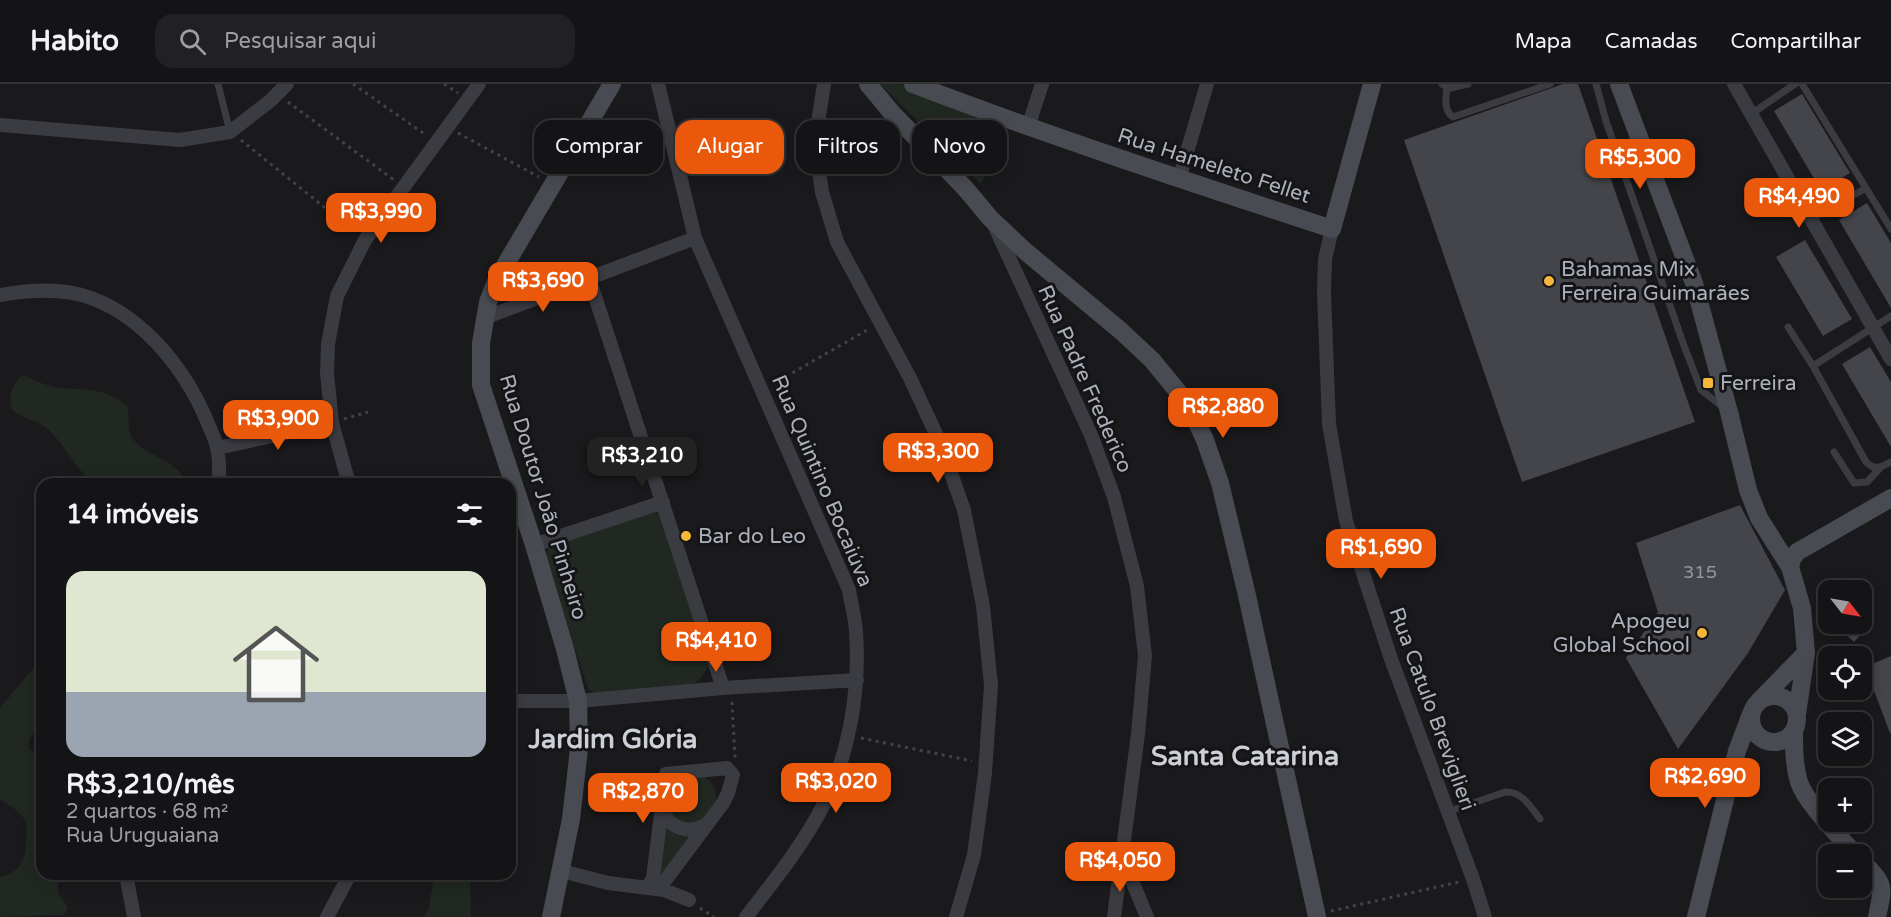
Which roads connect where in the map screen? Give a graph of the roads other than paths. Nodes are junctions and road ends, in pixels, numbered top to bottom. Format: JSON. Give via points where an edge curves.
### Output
{"nodes":[{"id":1,"x":218,"y":84,"type":"edge"},
{"id":2,"x":478,"y":84,"type":"edge"},
{"id":3,"x":612,"y":84,"type":"edge"},
{"id":4,"x":658,"y":84,"type":"edge"},
{"id":5,"x":824,"y":84,"type":"edge"},
{"id":6,"x":859,"y":84,"type":"edge"},
{"id":7,"x":914,"y":84,"type":"edge"},
{"id":8,"x":1042,"y":84,"type":"edge"},
{"id":9,"x":1207,"y":84,"type":"edge"},
{"id":10,"x":1372,"y":84,"type":"edge"},
{"id":11,"x":1468,"y":84,"type":"edge"},
{"id":12,"x":1550,"y":84,"type":"edge"},
{"id":13,"x":1596,"y":84,"type":"edge"},
{"id":14,"x":1619,"y":84,"type":"edge"},
{"id":15,"x":1734,"y":84,"type":"edge"},
{"id":16,"x":1795,"y":84,"type":"edge"},
{"id":17,"x":1802,"y":84,"type":"edge"},
{"id":18,"x":1444,"y":86,"type":"edge"},
{"id":19,"x":282,"y":89,"type":"edge"},
{"id":20,"x":872,"y":89,"type":"edge"},
{"id":21,"x":1751,"y":114,"type":"junction"},
{"id":22,"x":0,"y":125,"type":"edge"},
{"id":23,"x":1028,"y":127,"type":"junction"},
{"id":24,"x":230,"y":132,"type":"junction"},
{"id":25,"x":1179,"y":179,"type":"junction"},
{"id":26,"x":1866,"y":188,"type":"junction"},
{"id":27,"x":990,"y":218,"type":"junction"},
{"id":28,"x":1811,"y":219,"type":"junction"},
{"id":29,"x":1332,"y":229,"type":"junction"},
{"id":30,"x":1891,"y":229,"type":"edge"},
{"id":31,"x":695,"y":238,"type":"junction"},
{"id":32,"x":589,"y":278,"type":"junction"},
{"id":33,"x":0,"y":295,"type":"edge"},
{"id":34,"x":1891,"y":316,"type":"edge"},
{"id":35,"x":484,"y":318,"type":"junction"},
{"id":36,"x":1788,"y":327,"type":"dead end"},
{"id":37,"x":1873,"y":328,"type":"junction"},
{"id":38,"x":1891,"y":359,"type":"edge"},
{"id":39,"x":1813,"y":366,"type":"junction"},
{"id":40,"x":1729,"y":412,"type":"junction"},
{"id":41,"x":338,"y":421,"type":"junction"},
{"id":42,"x":218,"y":448,"type":"junction"},
{"id":43,"x":1834,"y":452,"type":"dead end"},
{"id":44,"x":1891,"y":462,"type":"edge"},
{"id":45,"x":1880,"y":468,"type":"junction"},
{"id":46,"x":219,"y":478,"type":"edge"},
{"id":47,"x":347,"y":478,"type":"edge"},
{"id":48,"x":512,"y":478,"type":"edge"},
{"id":49,"x":516,"y":491,"type":"edge"},
{"id":50,"x":1891,"y":498,"type":"edge"},
{"id":51,"x":663,"y":502,"type":"junction"},
{"id":52,"x":534,"y":545,"type":"junction"},
{"id":53,"x":1794,"y":559,"type":"junction"},
{"id":54,"x":1806,"y":653,"type":"junction"},
{"id":55,"x":857,"y":680,"type":"junction"},
{"id":56,"x":727,"y":688,"type":"junction"},
{"id":57,"x":516,"y":701,"type":"edge"},
{"id":58,"x":579,"y":701,"type":"junction"},
{"id":59,"x":1755,"y":708,"type":"junction"},
{"id":60,"x":1795,"y":723,"type":"junction"},
{"id":61,"x":661,"y":809,"type":"junction"},
{"id":62,"x":1447,"y":812,"type":"junction"},
{"id":63,"x":1540,"y":819,"type":"dead end"},
{"id":64,"x":707,"y":824,"type":"junction"},
{"id":65,"x":1847,"y":844,"type":"edge"},
{"id":66,"x":1122,"y":857,"type":"junction"},
{"id":67,"x":562,"y":871,"type":"junction"},
{"id":68,"x":1872,"y":872,"type":"edge"},
{"id":69,"x":127,"y":880,"type":"edge"},
{"id":70,"x":347,"y":880,"type":"edge"},
{"id":71,"x":651,"y":889,"type":"junction"},
{"id":72,"x":689,"y":900,"type":"dead end"},
{"id":73,"x":1317,"y":916,"type":"edge"},
{"id":74,"x":134,"y":917,"type":"edge"},
{"id":75,"x":327,"y":917,"type":"edge"},
{"id":76,"x":551,"y":917,"type":"edge"},
{"id":77,"x":746,"y":917,"type":"edge"},
{"id":78,"x":956,"y":917,"type":"edge"},
{"id":79,"x":1114,"y":917,"type":"edge"},
{"id":80,"x":1147,"y":917,"type":"edge"},
{"id":81,"x":1485,"y":917,"type":"edge"},
{"id":82,"x":1696,"y":917,"type":"edge"},
{"id":83,"x":1877,"y":917,"type":"edge"}],
"edges":[{"from":1,"to":24,"type":"lane"},
{"from":2,"to":41,"type":"street","via":[[364,240],[337,296],[327,373]]},
{"from":3,"to":35,"type":"street","name":"Rua Doutor João Pinheiro","via":[[497,279]]},
{"from":4,"to":31,"type":"street","name":"Rua Quintino Bocaiúva"},
{"from":5,"to":78,"type":"street","via":[[815,142],[822,192],[837,242],[941,445],[964,510],[983,606],[991,685],[985,764],[974,855]]},
{"from":6,"to":20,"type":"street"},
{"from":7,"to":23,"type":"street","name":"Rua Hameleto Fellet"},
{"from":8,"to":23,"type":"street"},
{"from":9,"to":25,"type":"street"},
{"from":10,"to":29,"type":"street"},
{"from":11,"to":18,"type":"lane"},
{"from":12,"to":18,"type":"lane","via":[[1453,117],[1446,108]]},
{"from":13,"to":40,"type":"lane","via":[[1701,390]]},
{"from":14,"to":40,"type":"street","via":[[1694,283]]},
{"from":15,"to":21,"type":"street"},
{"from":16,"to":21,"type":"lane"},
{"from":17,"to":26,"type":"lane"},
{"from":19,"to":24,"type":"street"},
{"from":20,"to":27,"type":"street"},
{"from":21,"to":28,"type":"street"},
{"from":22,"to":24,"type":"street","via":[[180,140]]},
{"from":23,"to":25,"type":"street","name":"Rua Hameleto Fellet"},
{"from":25,"to":29,"type":"street","name":"Rua Hameleto Fellet"},
{"from":26,"to":28,"type":"lane"},
{"from":26,"to":30,"type":"lane"},
{"from":27,"to":66,"type":"street","name":"Rua Padre Frederico","via":[[1091,435],[1114,497],[1137,586],[1145,656]]},
{"from":27,"to":73,"type":"street","via":[[1152,360],[1188,404],[1205,440],[1220,483],[1246,591]]},
{"from":28,"to":37,"type":"street"},
{"from":29,"to":62,"type":"street","name":"Rua Catulo Breviglieri","via":[[1325,259],[1324,292],[1329,424],[1346,521]]},
{"from":31,"to":32,"type":"street"},
{"from":31,"to":55,"type":"street","name":"Rua Quintino Bocaiúva","via":[[849,590],[856,629]]},
{"from":32,"to":35,"type":"street"},
{"from":32,"to":51,"type":"street"},
{"from":33,"to":42,"type":"street","via":[[57,291],[90,297],[120,313],[163,350],[201,405]]},
{"from":34,"to":37,"type":"lane"},
{"from":35,"to":48,"type":"street","name":"Rua Doutor João Pinheiro","via":[[481,385]]},
{"from":36,"to":39,"type":"lane"},
{"from":37,"to":38,"type":"street"},
{"from":37,"to":39,"type":"lane"},
{"from":39,"to":45,"type":"lane","via":[[1866,462]]},
{"from":40,"to":53,"type":"street","via":[[1748,490],[1760,518],[1774,543]]},
{"from":41,"to":42,"type":"street"},
{"from":41,"to":47,"type":"street"},
{"from":42,"to":46,"type":"street"},
{"from":43,"to":45,"type":"lane","via":[[1854,483],[1867,482]]},
{"from":44,"to":45,"type":"lane"},
{"from":49,"to":52,"type":"street","name":"Rua Doutor João Pinheiro"},
{"from":50,"to":53,"type":"street"},
{"from":51,"to":52,"type":"street"},
{"from":51,"to":56,"type":"street"},
{"from":52,"to":58,"type":"street","name":"Rua Doutor João Pinheiro"},
{"from":53,"to":54,"type":"street"},
{"from":54,"to":59,"type":"street"},
{"from":54,"to":60,"type":"street"},
{"from":55,"to":56,"type":"street"},
{"from":55,"to":77,"type":"street","name":"Rua Quintino Bocaiúva","via":[[845,749],[824,804],[794,854]]},
{"from":56,"to":58,"type":"street"},
{"from":57,"to":58,"type":"street"},
{"from":58,"to":67,"type":"street","name":"Rua Doutor João Pinheiro","via":[[579,749]]},
{"from":59,"to":60,"type":"street","via":[[1766,697],[1782,697],[1789,701]]},
{"from":59,"to":60,"type":"street","via":[[1753,728],[1762,739],[1776,742],[1789,736]]},
{"from":59,"to":82,"type":"street","via":[[1737,751]]},
{"from":60,"to":65,"type":"street","via":[[1796,769],[1804,793]]},
{"from":61,"to":64,"type":"street","via":[[669,822],[685,830]]},
{"from":61,"to":64,"type":"street","via":[[666,774],[727,768],[731,775],[723,803]]},
{"from":61,"to":71,"type":"street"},
{"from":62,"to":63,"type":"lane","via":[[1513,792]]},
{"from":62,"to":81,"type":"street","name":"Rua Catulo Breviglieri"},
{"from":64,"to":71,"type":"street","via":[[661,885]]},
{"from":66,"to":79,"type":"street","name":"Rua Padre Frederico"},
{"from":66,"to":80,"type":"street"},
{"from":67,"to":71,"type":"street"},
{"from":67,"to":76,"type":"street","name":"Rua Doutor João Pinheiro"},
{"from":68,"to":83,"type":"street","via":[[1883,890]]},
{"from":69,"to":74,"type":"street"},
{"from":70,"to":75,"type":"street"},
{"from":71,"to":72,"type":"street"}]}
